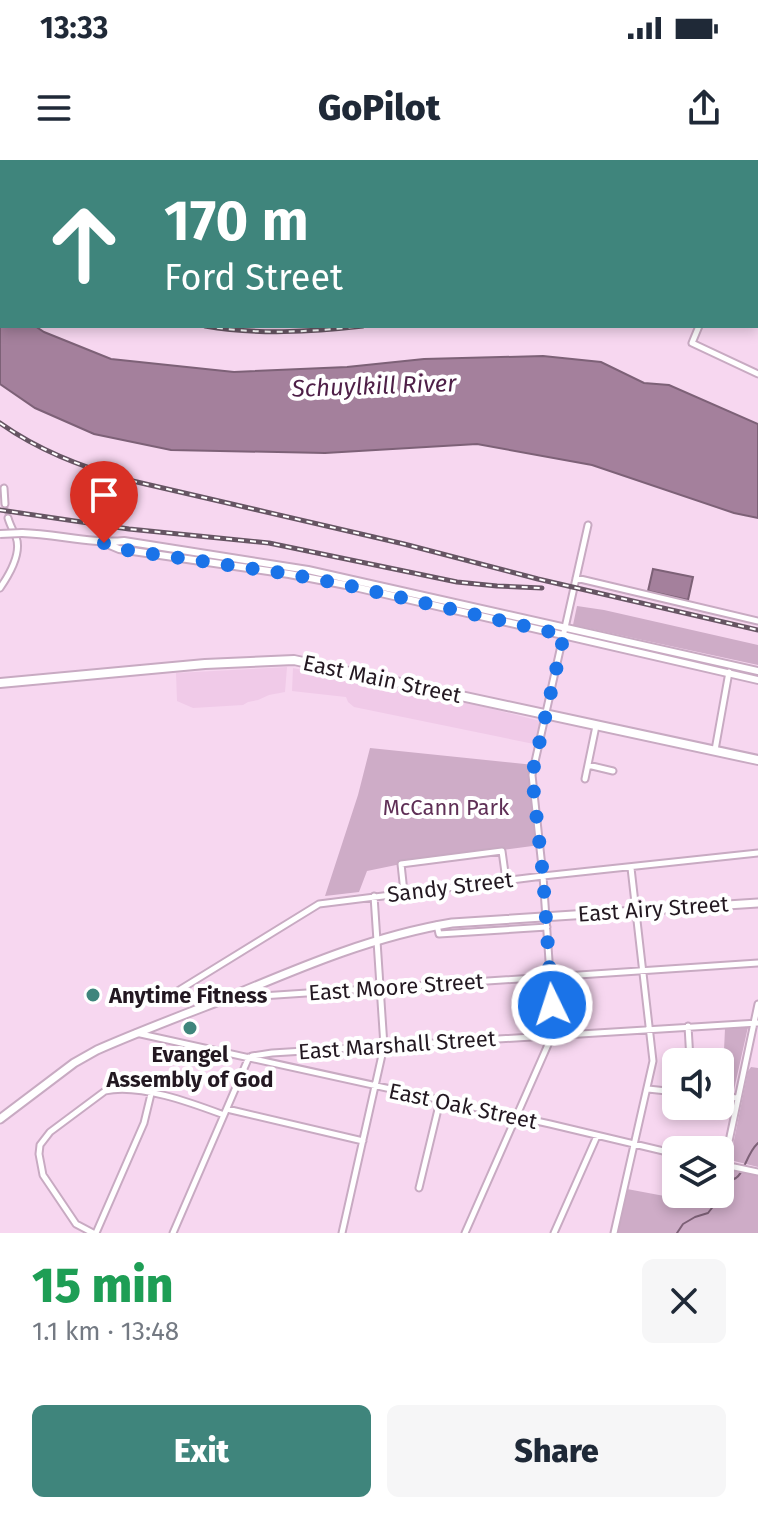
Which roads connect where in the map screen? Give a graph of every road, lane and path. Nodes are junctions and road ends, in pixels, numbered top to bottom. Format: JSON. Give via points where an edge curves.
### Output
{"nodes":[{"id":1,"x":698,"y":328,"type":"edge"},
{"id":2,"x":758,"y":374,"type":"edge"},
{"id":3,"x":4,"y":488,"type":"dead end"},
{"id":4,"x":5,"y":504,"type":"dead end"},
{"id":5,"x":8,"y":518,"type":"dead end"},
{"id":6,"x":588,"y":525,"type":"dead end"},
{"id":7,"x":0,"y":534,"type":"edge"},
{"id":8,"x":576,"y":578,"type":"junction"},
{"id":9,"x":0,"y":588,"type":"edge"},
{"id":10,"x":758,"y":621,"type":"edge"},
{"id":11,"x":565,"y":631,"type":"junction"},
{"id":12,"x":730,"y":669,"type":"junction"},
{"id":13,"x":758,"y":671,"type":"edge"},
{"id":14,"x":758,"y":680,"type":"edge"},
{"id":15,"x":0,"y":683,"type":"edge"},
{"id":16,"x":547,"y":715,"type":"junction"},
{"id":17,"x":596,"y":726,"type":"junction"},
{"id":18,"x":715,"y":750,"type":"junction"},
{"id":19,"x":758,"y":760,"type":"edge"},
{"id":20,"x":588,"y":765,"type":"junction"},
{"id":21,"x":613,"y":771,"type":"dead end"},
{"id":22,"x":585,"y":779,"type":"dead end"},
{"id":23,"x":758,"y":853,"type":"edge"},
{"id":24,"x":631,"y":867,"type":"junction"},
{"id":25,"x":543,"y":876,"type":"junction"},
{"id":26,"x":506,"y":880,"type":"junction"},
{"id":27,"x":404,"y":892,"type":"junction"},
{"id":28,"x":374,"y":896,"type":"junction"},
{"id":29,"x":758,"y":903,"type":"edge"},
{"id":30,"x":636,"y":910,"type":"junction"},
{"id":31,"x":547,"y":916,"type":"junction"},
{"id":32,"x":529,"y":917,"type":"junction"},
{"id":33,"x":437,"y":925,"type":"junction"},
{"id":34,"x":547,"y":927,"type":"junction"},
{"id":35,"x":529,"y":928,"type":"junction"},
{"id":36,"x":378,"y":939,"type":"junction"},
{"id":37,"x":758,"y":963,"type":"edge"},
{"id":38,"x":643,"y":971,"type":"junction"},
{"id":39,"x":550,"y":978,"type":"junction"},
{"id":40,"x":380,"y":988,"type":"junction"},
{"id":41,"x":168,"y":997,"type":"dead end"},
{"id":42,"x":225,"y":998,"type":"junction"},
{"id":43,"x":758,"y":1004,"type":"edge"},
{"id":44,"x":756,"y":1022,"type":"edge"},
{"id":45,"x":688,"y":1026,"type":"junction"},
{"id":46,"x":650,"y":1029,"type":"junction"},
{"id":47,"x":135,"y":1033,"type":"junction"},
{"id":48,"x":553,"y":1035,"type":"junction"},
{"id":49,"x":384,"y":1046,"type":"junction"},
{"id":50,"x":689,"y":1048,"type":"edge"},
{"id":51,"x":249,"y":1057,"type":"junction"},
{"id":52,"x":374,"y":1086,"type":"junction"},
{"id":53,"x":648,"y":1089,"type":"junction"},
{"id":54,"x":662,"y":1090,"type":"edge"},
{"id":55,"x":151,"y":1094,"type":"junction"},
{"id":56,"x":734,"y":1098,"type":"edge"},
{"id":57,"x":737,"y":1098,"type":"junction"},
{"id":58,"x":440,"y":1101,"type":"junction"},
{"id":59,"x":226,"y":1112,"type":"junction"},
{"id":60,"x":517,"y":1118,"type":"junction"},
{"id":61,"x":0,"y":1119,"type":"edge"},
{"id":62,"x":597,"y":1136,"type":"junction"},
{"id":63,"x":728,"y":1136,"type":"edge"},
{"id":64,"x":363,"y":1141,"type":"junction"},
{"id":65,"x":634,"y":1145,"type":"junction"},
{"id":66,"x":662,"y":1151,"type":"edge"},
{"id":67,"x":734,"y":1167,"type":"edge"},
{"id":68,"x":758,"y":1172,"type":"edge"},
{"id":69,"x":419,"y":1188,"type":"dead end"},
{"id":70,"x":95,"y":1233,"type":"edge"},
{"id":71,"x":173,"y":1233,"type":"edge"},
{"id":72,"x":342,"y":1233,"type":"edge"},
{"id":73,"x":465,"y":1233,"type":"edge"},
{"id":74,"x":554,"y":1233,"type":"edge"},
{"id":75,"x":614,"y":1233,"type":"edge"}],
"edges":[{"from":1,"to":2,"type":"street","via":[[692,343]]},
{"from":3,"to":4,"type":"street"},
{"from":5,"to":9,"type":"street","via":[[17,550]]},
{"from":6,"to":8,"type":"street"},
{"from":7,"to":11,"type":"street","bridge":true,"via":[[124,541],[308,570]]},
{"from":8,"to":10,"type":"street"},
{"from":8,"to":11,"type":"street"},
{"from":11,"to":12,"type":"street"},
{"from":11,"to":16,"type":"street"},
{"from":12,"to":13,"type":"street"},
{"from":12,"to":14,"type":"street"},
{"from":12,"to":18,"type":"street"},
{"from":15,"to":16,"type":"main road","name":"East Main Street","via":[[294,660]]},
{"from":16,"to":17,"type":"main road","name":"East Main Street"},
{"from":16,"to":25,"type":"street","via":[[532,775]]},
{"from":17,"to":18,"type":"main road","name":"East Main Street"},
{"from":17,"to":20,"type":"street"},
{"from":18,"to":19,"type":"main road","name":"East Main Street"},
{"from":20,"to":21,"type":"street"},
{"from":20,"to":22,"type":"street"},
{"from":23,"to":24,"type":"street","name":"Sandy Street"},
{"from":24,"to":25,"type":"street","name":"Sandy Street"},
{"from":24,"to":30,"type":"street"},
{"from":25,"to":26,"type":"street","name":"Sandy Street"},
{"from":25,"to":31,"type":"street"},
{"from":26,"to":27,"type":"street","name":"Sandy Street"},
{"from":26,"to":27,"type":"street","via":[[502,851],[401,864]]},
{"from":27,"to":28,"type":"street","name":"Sandy Street"},
{"from":28,"to":36,"type":"street"},
{"from":28,"to":41,"type":"street","name":"Sandy Street","via":[[319,904]]},
{"from":29,"to":30,"type":"main road","name":"East Airy Street"},
{"from":30,"to":31,"type":"main road","name":"East Airy Street"},
{"from":30,"to":38,"type":"street"},
{"from":31,"to":32,"type":"main road","name":"East Airy Street"},
{"from":31,"to":34,"type":"street"},
{"from":32,"to":33,"type":"main road","name":"East Airy Street"},
{"from":32,"to":35,"type":"street"},
{"from":33,"to":35,"type":"street","via":[[439,934]]},
{"from":33,"to":36,"type":"main road","name":"East Airy Street"},
{"from":34,"to":35,"type":"street"},
{"from":34,"to":39,"type":"street"},
{"from":36,"to":40,"type":"street"},
{"from":36,"to":42,"type":"main road","name":"East Airy Street"},
{"from":37,"to":38,"type":"street","name":"East Moore Street"},
{"from":38,"to":39,"type":"street","name":"East Moore Street"},
{"from":38,"to":46,"type":"street"},
{"from":39,"to":40,"type":"street","name":"East Moore Street"},
{"from":39,"to":48,"type":"street"},
{"from":40,"to":42,"type":"street","name":"East Moore Street"},
{"from":40,"to":49,"type":"street"},
{"from":42,"to":47,"type":"main road","name":"East Airy Street"},
{"from":43,"to":44,"type":"street"},
{"from":44,"to":45,"type":"street","name":"East Marshall Street"},
{"from":44,"to":57,"type":"street"},
{"from":45,"to":46,"type":"street","name":"East Marshall Street"},
{"from":45,"to":50,"type":"street"},
{"from":46,"to":48,"type":"street","name":"East Marshall Street"},
{"from":46,"to":53,"type":"street","via":[[653,1061]]},
{"from":47,"to":51,"type":"street","name":"East Marshall Street"},
{"from":47,"to":61,"type":"main road","via":[[85,1056]]},
{"from":48,"to":49,"type":"street","name":"East Marshall Street"},
{"from":48,"to":60,"type":"street"},
{"from":49,"to":51,"type":"street","name":"East Marshall Street"},
{"from":49,"to":52,"type":"street"},
{"from":51,"to":52,"type":"street","name":"East Oak Street"},
{"from":51,"to":59,"type":"street"},
{"from":52,"to":58,"type":"street","name":"East Oak Street"},
{"from":52,"to":64,"type":"street"},
{"from":53,"to":54,"type":"street"},
{"from":53,"to":65,"type":"street"},
{"from":55,"to":59,"type":"street"},
{"from":55,"to":70,"type":"street","via":[[144,1123]]},
{"from":55,"to":70,"type":"street","via":[[105,1091],[40,1145],[43,1175],[76,1224]]},
{"from":56,"to":57,"type":"street"},
{"from":57,"to":63,"type":"street"},
{"from":58,"to":60,"type":"street","name":"East Oak Street"},
{"from":58,"to":69,"type":"street"},
{"from":59,"to":64,"type":"street"},
{"from":59,"to":71,"type":"street"},
{"from":60,"to":62,"type":"street","name":"East Oak Street"},
{"from":60,"to":73,"type":"street"},
{"from":62,"to":65,"type":"street","name":"East Oak Street"},
{"from":62,"to":74,"type":"street"},
{"from":64,"to":72,"type":"street"},
{"from":65,"to":66,"type":"street","name":"East Oak Street"},
{"from":65,"to":75,"type":"street"},
{"from":67,"to":68,"type":"street"}]}
